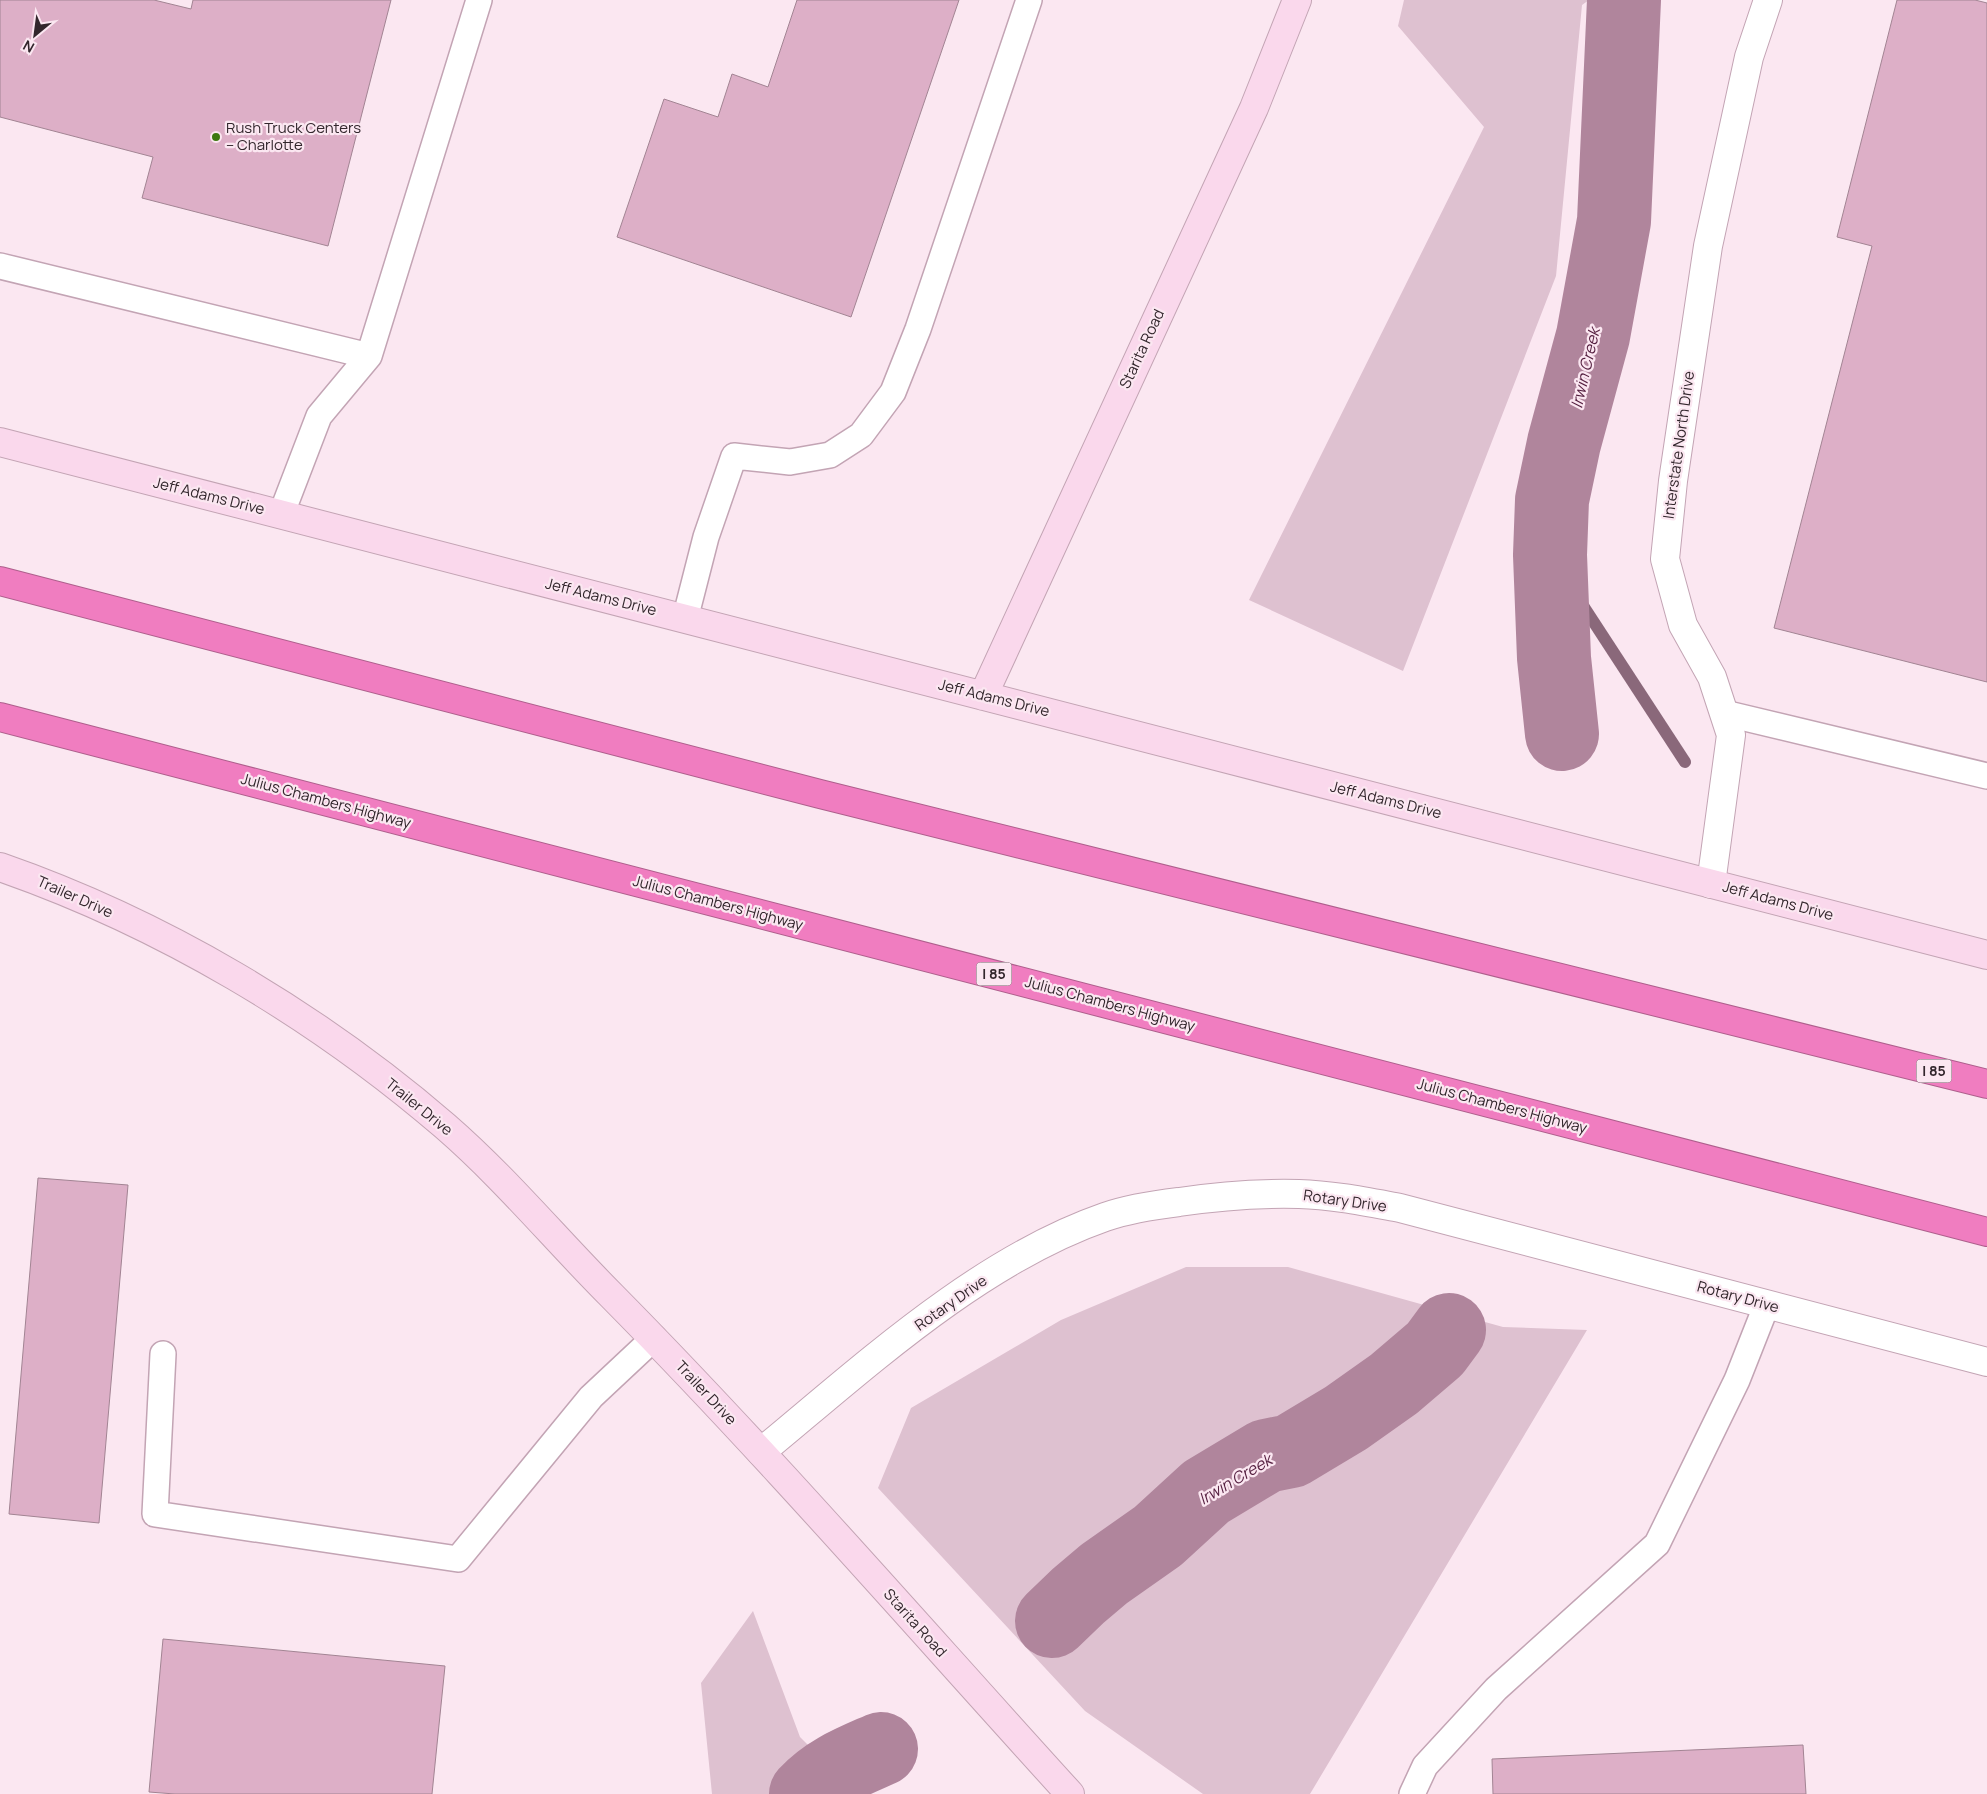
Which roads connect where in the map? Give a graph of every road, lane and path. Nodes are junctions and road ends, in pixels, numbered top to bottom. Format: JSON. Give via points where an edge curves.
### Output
{"nodes":[{"id":1,"x":479,"y":0,"type":"edge"},
{"id":2,"x":1029,"y":0,"type":"edge"},
{"id":3,"x":1297,"y":0,"type":"edge"},
{"id":4,"x":1768,"y":0,"type":"edge"},
{"id":5,"x":0,"y":266,"type":"edge"},
{"id":6,"x":369,"y":356,"type":"junction"},
{"id":7,"x":0,"y":442,"type":"edge"},
{"id":8,"x":281,"y":514,"type":"junction"},
{"id":9,"x":0,"y":581,"type":"edge"},
{"id":10,"x":685,"y":619,"type":"junction"},
{"id":11,"x":982,"y":696,"type":"junction"},
{"id":12,"x":1724,"y":713,"type":"junction"},
{"id":13,"x":0,"y":717,"type":"edge"},
{"id":14,"x":1987,"y":776,"type":"edge"},
{"id":15,"x":0,"y":867,"type":"edge"},
{"id":16,"x":1711,"y":884,"type":"junction"},
{"id":17,"x":1987,"y":955,"type":"edge"},
{"id":18,"x":1987,"y":1084,"type":"edge"},
{"id":19,"x":1987,"y":1232,"type":"edge"},
{"id":20,"x":1768,"y":1304,"type":"junction"},
{"id":21,"x":654,"y":1338,"type":"junction"},
{"id":22,"x":163,"y":1354,"type":"dead end"},
{"id":23,"x":1987,"y":1362,"type":"edge"},
{"id":24,"x":761,"y":1452,"type":"junction"},
{"id":25,"x":1070,"y":1794,"type":"edge"},
{"id":26,"x":1412,"y":1794,"type":"edge"}],
"edges":[{"from":1,"to":6,"type":"lane"},
{"from":2,"to":10,"type":"lane","via":[[918,329],[893,392],[861,435],[830,455],[790,462],[734,456],[706,537]]},
{"from":3,"to":11,"type":"street","name":"Starita Road","via":[[1254,108]]},
{"from":4,"to":12,"type":"street","name":"Interstate North Drive","via":[[1749,58],[1708,246],[1672,481],[1665,559],[1683,625],[1712,677]]},
{"from":5,"to":6,"type":"lane"},
{"from":6,"to":8,"type":"lane","via":[[319,416]]},
{"from":7,"to":8,"type":"street","name":"Jeff Adams Drive"},
{"from":8,"to":10,"type":"street","name":"Jeff Adams Drive"},
{"from":9,"to":18,"type":"highway","number":"I 85","via":[[820,794]]},
{"from":10,"to":11,"type":"street","name":"Jeff Adams Drive"},
{"from":11,"to":16,"type":"street","name":"Jeff Adams Drive"},
{"from":12,"to":14,"type":"lane"},
{"from":12,"to":16,"type":"street","name":"Interstate North Drive","via":[[1731,735]]},
{"from":13,"to":19,"type":"highway","name":"Julius Chambers Highway","number":"I 85"},
{"from":15,"to":21,"type":"street","name":"Trailer Drive","via":[[31,877],[149,929],[300,1016],[350,1051],[446,1127],[534,1212],[574,1258]]},
{"from":16,"to":17,"type":"street","name":"Jeff Adams Drive"},
{"from":20,"to":23,"type":"street","name":"Rotary Drive"},
{"from":20,"to":24,"type":"street","name":"Rotary Drive","via":[[1400,1208],[1351,1199],[1250,1194],[1153,1206],[1106,1217],[1019,1256],[976,1283],[878,1356]]},
{"from":20,"to":26,"type":"lane","via":[[1737,1380],[1658,1544],[1496,1689],[1426,1766]]},
{"from":21,"to":22,"type":"lane","via":[[591,1396],[458,1559],[154,1514]]},
{"from":21,"to":24,"type":"street","name":"Trailer Drive"},
{"from":24,"to":25,"type":"street","name":"Starita Road"}]}
